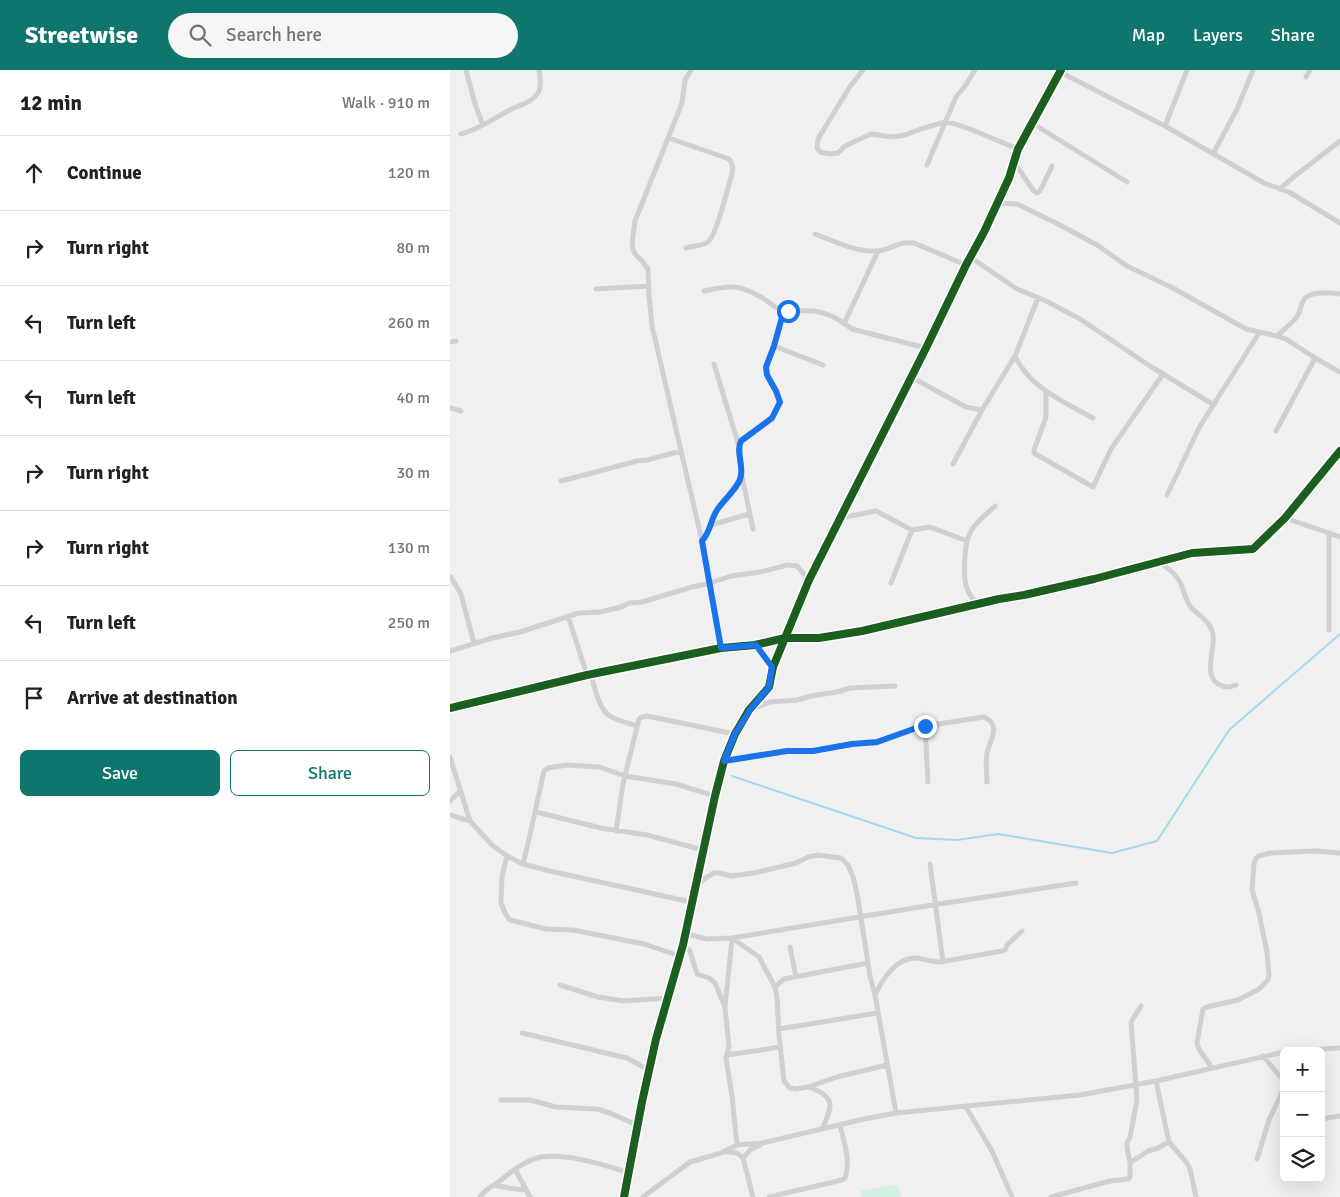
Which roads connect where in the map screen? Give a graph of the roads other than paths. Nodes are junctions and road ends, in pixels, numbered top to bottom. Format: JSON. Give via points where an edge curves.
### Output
{"nodes":[{"id":1,"x":466,"y":70,"type":"edge"},
{"id":2,"x":539,"y":70,"type":"edge"},
{"id":3,"x":691,"y":70,"type":"edge"},
{"id":4,"x":863,"y":70,"type":"edge"},
{"id":5,"x":975,"y":70,"type":"edge"},
{"id":6,"x":1187,"y":70,"type":"edge"},
{"id":7,"x":1253,"y":70,"type":"edge"},
{"id":8,"x":1310,"y":70,"type":"edge"},
{"id":9,"x":1061,"y":71,"type":"edge"},
{"id":10,"x":1306,"y":77,"type":"dead end"},
{"id":11,"x":945,"y":122,"type":"junction"},
{"id":12,"x":1032,"y":123,"type":"junction"},
{"id":13,"x":483,"y":124,"type":"junction"},
{"id":14,"x":1165,"y":126,"type":"junction"},
{"id":15,"x":461,"y":134,"type":"dead end"},
{"id":16,"x":668,"y":138,"type":"junction"},
{"id":17,"x":1340,"y":141,"type":"edge"},
{"id":18,"x":1018,"y":149,"type":"junction"},
{"id":19,"x":1213,"y":154,"type":"junction"},
{"id":20,"x":1014,"y":162,"type":"junction"},
{"id":21,"x":927,"y":165,"type":"dead end"},
{"id":22,"x":1052,"y":166,"type":"dead end"},
{"id":23,"x":1127,"y":182,"type":"dead end"},
{"id":24,"x":1280,"y":189,"type":"junction"},
{"id":25,"x":996,"y":203,"type":"junction"},
{"id":26,"x":1340,"y":223,"type":"edge"},
{"id":27,"x":815,"y":234,"type":"dead end"},
{"id":28,"x":686,"y":248,"type":"dead end"},
{"id":29,"x":878,"y":251,"type":"junction"},
{"id":30,"x":970,"y":257,"type":"junction"},
{"id":31,"x":966,"y":265,"type":"junction"},
{"id":32,"x":649,"y":286,"type":"junction"},
{"id":33,"x":596,"y":289,"type":"dead end"},
{"id":34,"x":704,"y":291,"type":"dead end"},
{"id":35,"x":1340,"y":294,"type":"edge"},
{"id":36,"x":1038,"y":298,"type":"junction"},
{"id":37,"x":784,"y":310,"type":"junction"},
{"id":38,"x":844,"y":324,"type":"junction"},
{"id":39,"x":1259,"y":333,"type":"junction"},
{"id":40,"x":1277,"y":336,"type":"junction"},
{"id":41,"x":456,"y":340,"type":"dead end"},
{"id":42,"x":450,"y":342,"type":"edge"},
{"id":43,"x":774,"y":346,"type":"junction"},
{"id":44,"x":926,"y":348,"type":"junction"},
{"id":45,"x":1015,"y":356,"type":"junction"},
{"id":46,"x":1315,"y":358,"type":"junction"},
{"id":47,"x":714,"y":364,"type":"dead end"},
{"id":48,"x":823,"y":365,"type":"dead end"},
{"id":49,"x":1340,"y":372,"type":"edge"},
{"id":50,"x":1163,"y":374,"type":"junction"},
{"id":51,"x":911,"y":377,"type":"junction"},
{"id":52,"x":1046,"y":392,"type":"junction"},
{"id":53,"x":1214,"y":405,"type":"junction"},
{"id":54,"x":450,"y":408,"type":"edge"},
{"id":55,"x":982,"y":410,"type":"junction"},
{"id":56,"x":461,"y":412,"type":"dead end"},
{"id":57,"x":1093,"y":418,"type":"dead end"},
{"id":58,"x":1276,"y":432,"type":"dead end"},
{"id":59,"x":739,"y":446,"type":"junction"},
{"id":60,"x":681,"y":451,"type":"junction"},
{"id":61,"x":1340,"y":451,"type":"edge"},
{"id":62,"x":954,"y":464,"type":"dead end"},
{"id":63,"x":742,"y":474,"type":"junction"},
{"id":64,"x":561,"y":481,"type":"dead end"},
{"id":65,"x":1166,"y":495,"type":"dead end"},
{"id":66,"x":995,"y":506,"type":"dead end"},
{"id":67,"x":749,"y":514,"type":"junction"},
{"id":68,"x":840,"y":518,"type":"junction"},
{"id":69,"x":1285,"y":518,"type":"junction"},
{"id":70,"x":711,"y":525,"type":"junction"},
{"id":71,"x":753,"y":529,"type":"dead end"},
{"id":72,"x":912,"y":530,"type":"junction"},
{"id":73,"x":1329,"y":533,"type":"junction"},
{"id":74,"x":1340,"y":538,"type":"edge"},
{"id":75,"x":702,"y":541,"type":"junction"},
{"id":76,"x":967,"y":541,"type":"junction"},
{"id":77,"x":1160,"y":562,"type":"junction"},
{"id":78,"x":451,"y":578,"type":"dead end"},
{"id":79,"x":809,"y":580,"type":"junction"},
{"id":80,"x":710,"y":583,"type":"junction"},
{"id":81,"x":891,"y":583,"type":"dead end"},
{"id":82,"x":978,"y":604,"type":"junction"},
{"id":83,"x":568,"y":616,"type":"junction"},
{"id":84,"x":1329,"y":630,"type":"dead end"},
{"id":85,"x":785,"y":638,"type":"junction"},
{"id":86,"x":474,"y":644,"type":"junction"},
{"id":87,"x":756,"y":645,"type":"junction"},
{"id":88,"x":721,"y":648,"type":"junction"},
{"id":89,"x":450,"y":650,"type":"edge"},
{"id":90,"x":772,"y":667,"type":"junction"},
{"id":91,"x":589,"y":674,"type":"junction"},
{"id":92,"x":1236,"y":685,"type":"dead end"},
{"id":93,"x":896,"y":686,"type":"dead end"},
{"id":94,"x":450,"y":708,"type":"edge"},
{"id":95,"x":750,"y":710,"type":"junction"},
{"id":96,"x":636,"y":726,"type":"junction"},
{"id":97,"x":925,"y":726,"type":"junction"},
{"id":98,"x":735,"y":734,"type":"junction"},
{"id":99,"x":450,"y":757,"type":"edge"},
{"id":100,"x":724,"y":761,"type":"junction"},
{"id":101,"x":625,"y":776,"type":"junction"},
{"id":102,"x":928,"y":782,"type":"dead end"},
{"id":103,"x":986,"y":782,"type":"dead end"},
{"id":104,"x":460,"y":791,"type":"junction"},
{"id":105,"x":715,"y":796,"type":"junction"},
{"id":106,"x":450,"y":801,"type":"edge"},
{"id":107,"x":536,"y":812,"type":"junction"},
{"id":108,"x":450,"y":815,"type":"edge"},
{"id":109,"x":470,"y":821,"type":"junction"},
{"id":110,"x":616,"y":831,"type":"junction"},
{"id":111,"x":703,"y":850,"type":"junction"},
{"id":112,"x":1340,"y":853,"type":"edge"},
{"id":113,"x":507,"y":856,"type":"junction"},
{"id":114,"x":524,"y":864,"type":"junction"},
{"id":115,"x":930,"y":864,"type":"dead end"},
{"id":116,"x":1076,"y":883,"type":"dead end"},
{"id":117,"x":695,"y":887,"type":"junction"},
{"id":118,"x":692,"y":902,"type":"junction"},
{"id":119,"x":935,"y":904,"type":"junction"},
{"id":120,"x":862,"y":917,"type":"junction"},
{"id":121,"x":1022,"y":931,"type":"dead end"},
{"id":122,"x":686,"y":934,"type":"junction"},
{"id":123,"x":732,"y":938,"type":"junction"},
{"id":124,"x":683,"y":946,"type":"junction"},
{"id":125,"x":790,"y":947,"type":"dead end"},
{"id":126,"x":680,"y":956,"type":"junction"},
{"id":127,"x":868,"y":962,"type":"junction"},
{"id":128,"x":943,"y":962,"type":"junction"},
{"id":129,"x":796,"y":976,"type":"junction"},
{"id":130,"x":560,"y":985,"type":"dead end"},
{"id":131,"x":775,"y":986,"type":"junction"},
{"id":132,"x":875,"y":995,"type":"junction"},
{"id":133,"x":668,"y":998,"type":"junction"},
{"id":134,"x":1141,"y":1006,"type":"dead end"},
{"id":135,"x":725,"y":1007,"type":"junction"},
{"id":136,"x":877,"y":1013,"type":"junction"},
{"id":137,"x":779,"y":1029,"type":"junction"},
{"id":138,"x":522,"y":1033,"type":"dead end"},
{"id":139,"x":780,"y":1047,"type":"junction"},
{"id":140,"x":1340,"y":1048,"type":"edge"},
{"id":141,"x":1325,"y":1049,"type":"edge"},
{"id":142,"x":1280,"y":1053,"type":"edge"},
{"id":143,"x":727,"y":1055,"type":"junction"},
{"id":144,"x":1263,"y":1056,"type":"junction"},
{"id":145,"x":887,"y":1065,"type":"junction"},
{"id":146,"x":1212,"y":1068,"type":"junction"},
{"id":147,"x":649,"y":1070,"type":"junction"},
{"id":148,"x":1280,"y":1076,"type":"edge"},
{"id":149,"x":1156,"y":1081,"type":"junction"},
{"id":150,"x":1136,"y":1085,"type":"junction"},
{"id":151,"x":808,"y":1087,"type":"junction"},
{"id":152,"x":1282,"y":1092,"type":"edge"},
{"id":153,"x":501,"y":1100,"type":"dead end"},
{"id":154,"x":966,"y":1107,"type":"junction"},
{"id":155,"x":896,"y":1113,"type":"junction"},
{"id":156,"x":1340,"y":1116,"type":"edge"},
{"id":157,"x":1325,"y":1118,"type":"edge"},
{"id":158,"x":637,"y":1125,"type":"junction"},
{"id":159,"x":840,"y":1125,"type":"junction"},
{"id":160,"x":822,"y":1129,"type":"junction"},
{"id":161,"x":1169,"y":1142,"type":"junction"},
{"id":162,"x":762,"y":1144,"type":"junction"},
{"id":163,"x":737,"y":1145,"type":"junction"},
{"id":164,"x":721,"y":1152,"type":"junction"},
{"id":165,"x":743,"y":1158,"type":"junction"},
{"id":166,"x":1257,"y":1159,"type":"dead end"},
{"id":167,"x":1130,"y":1163,"type":"junction"},
{"id":168,"x":515,"y":1169,"type":"junction"},
{"id":169,"x":629,"y":1173,"type":"junction"},
{"id":170,"x":495,"y":1184,"type":"junction"},
{"id":171,"x":525,"y":1190,"type":"junction"},
{"id":172,"x":480,"y":1197,"type":"edge"},
{"id":173,"x":530,"y":1197,"type":"edge"},
{"id":174,"x":624,"y":1197,"type":"edge"},
{"id":175,"x":643,"y":1197,"type":"edge"},
{"id":176,"x":752,"y":1197,"type":"edge"},
{"id":177,"x":769,"y":1197,"type":"edge"},
{"id":178,"x":1012,"y":1197,"type":"edge"},
{"id":179,"x":1051,"y":1197,"type":"edge"},
{"id":180,"x":1196,"y":1197,"type":"edge"}],
"edges":[{"from":1,"to":13,"type":"street"},
{"from":2,"to":13,"type":"street","via":[[541,83],[534,98]]},
{"from":3,"to":16,"type":"street"},
{"from":4,"to":11,"type":"street","via":[[818,140],[820,152],[838,152],[871,134],[905,135]]},
{"from":5,"to":11,"type":"street","via":[[956,97]]},
{"from":6,"to":14,"type":"street"},
{"from":7,"to":19,"type":"street"},
{"from":8,"to":10,"type":"street"},
{"from":9,"to":12,"type":"street"},
{"from":9,"to":14,"type":"street"},
{"from":11,"to":18,"type":"street","via":[[970,128]]},
{"from":11,"to":21,"type":"street"},
{"from":12,"to":18,"type":"street"},
{"from":12,"to":23,"type":"street"},
{"from":13,"to":15,"type":"street"},
{"from":14,"to":19,"type":"street"},
{"from":16,"to":28,"type":"street","via":[[728,159],[733,167],[711,237],[708,242]]},
{"from":16,"to":32,"type":"street","via":[[636,221],[632,244],[635,254],[648,269]]},
{"from":17,"to":24,"type":"street"},
{"from":18,"to":20,"type":"street"},
{"from":19,"to":24,"type":"street"},
{"from":20,"to":22,"type":"street","via":[[1037,193]]},
{"from":20,"to":25,"type":"street"},
{"from":24,"to":26,"type":"street"},
{"from":25,"to":30,"type":"street"},
{"from":25,"to":39,"type":"street","via":[[1017,204],[1056,223],[1127,266]]},
{"from":27,"to":29,"type":"street","via":[[849,247]]},
{"from":29,"to":31,"type":"street","via":[[906,242],[914,243]]},
{"from":29,"to":38,"type":"street"},
{"from":30,"to":31,"type":"street"},
{"from":30,"to":36,"type":"street"},
{"from":31,"to":44,"type":"street"},
{"from":32,"to":33,"type":"street"},
{"from":32,"to":60,"type":"street","via":[[652,326]]},
{"from":34,"to":37,"type":"street","via":[[738,287]]},
{"from":35,"to":40,"type":"street","via":[[1308,295],[1296,319]]},
{"from":36,"to":45,"type":"street"},
{"from":36,"to":50,"type":"street","via":[[1080,319]]},
{"from":37,"to":38,"type":"street","via":[[813,311]]},
{"from":37,"to":43,"type":"street"},
{"from":38,"to":44,"type":"street","via":[[852,329]]},
{"from":39,"to":40,"type":"street"},
{"from":39,"to":53,"type":"street"},
{"from":40,"to":46,"type":"street"},
{"from":41,"to":42,"type":"street"},
{"from":43,"to":48,"type":"street"},
{"from":43,"to":59,"type":"street","via":[[766,367],[780,402],[772,418],[741,441]]},
{"from":44,"to":51,"type":"street"},
{"from":45,"to":52,"type":"street","via":[[1020,368]]},
{"from":45,"to":55,"type":"street"},
{"from":46,"to":49,"type":"street"},
{"from":46,"to":58,"type":"street"},
{"from":47,"to":59,"type":"street"},
{"from":50,"to":52,"type":"street","via":[[1111,449],[1093,487],[1034,453],[1046,417]]},
{"from":50,"to":53,"type":"street"},
{"from":51,"to":55,"type":"street","via":[[966,407]]},
{"from":51,"to":68,"type":"street"},
{"from":52,"to":57,"type":"street"},
{"from":53,"to":65,"type":"street"},
{"from":54,"to":56,"type":"street"},
{"from":55,"to":62,"type":"street"},
{"from":59,"to":63,"type":"street"},
{"from":60,"to":64,"type":"street"},
{"from":60,"to":75,"type":"street"},
{"from":61,"to":69,"type":"street"},
{"from":63,"to":67,"type":"street"},
{"from":63,"to":70,"type":"street","via":[[717,510]]},
{"from":66,"to":76,"type":"street","via":[[976,524]]},
{"from":67,"to":70,"type":"street"},
{"from":67,"to":71,"type":"street"},
{"from":68,"to":72,"type":"street","via":[[876,511]]},
{"from":68,"to":79,"type":"street"},
{"from":69,"to":73,"type":"street"},
{"from":69,"to":77,"type":"street","via":[[1253,549],[1192,553]]},
{"from":70,"to":75,"type":"street"},
{"from":72,"to":76,"type":"street","via":[[935,528]]},
{"from":72,"to":81,"type":"street"},
{"from":73,"to":74,"type":"street"},
{"from":73,"to":84,"type":"street"},
{"from":75,"to":80,"type":"street"},
{"from":76,"to":82,"type":"street","via":[[964,577],[968,591]]},
{"from":77,"to":82,"type":"street"},
{"from":77,"to":92,"type":"street","via":[[1180,582],[1194,611],[1209,624],[1213,637],[1211,676],[1220,686]]},
{"from":78,"to":86,"type":"street","via":[[461,594]]},
{"from":79,"to":80,"type":"street","via":[[797,566],[788,565]]},
{"from":79,"to":85,"type":"street"},
{"from":80,"to":83,"type":"street","via":[[610,610]]},
{"from":80,"to":88,"type":"street"},
{"from":82,"to":85,"type":"street","via":[[847,634]]},
{"from":83,"to":86,"type":"street"},
{"from":83,"to":91,"type":"street"},
{"from":85,"to":87,"type":"street"},
{"from":85,"to":90,"type":"street"},
{"from":86,"to":89,"type":"street"},
{"from":87,"to":88,"type":"street"},
{"from":87,"to":90,"type":"street"},
{"from":88,"to":91,"type":"street"},
{"from":90,"to":95,"type":"street","via":[[769,687]]},
{"from":91,"to":94,"type":"street"},
{"from":91,"to":96,"type":"street","via":[[604,712]]},
{"from":93,"to":95,"type":"street","via":[[850,688],[797,700],[770,702]]},
{"from":95,"to":98,"type":"street"},
{"from":96,"to":98,"type":"street","via":[[639,719],[647,716]]},
{"from":96,"to":101,"type":"street"},
{"from":97,"to":100,"type":"street","via":[[877,742]]},
{"from":97,"to":102,"type":"street"},
{"from":97,"to":103,"type":"street","via":[[984,717],[990,720],[994,734],[987,755]]},
{"from":98,"to":100,"type":"street"},
{"from":99,"to":104,"type":"street"},
{"from":100,"to":105,"type":"street"},
{"from":101,"to":105,"type":"street","via":[[676,784]]},
{"from":101,"to":107,"type":"street","via":[[599,767],[567,765],[548,768],[544,771]]},
{"from":101,"to":110,"type":"street"},
{"from":104,"to":106,"type":"street"},
{"from":104,"to":109,"type":"street"},
{"from":105,"to":111,"type":"street"},
{"from":107,"to":110,"type":"street"},
{"from":107,"to":114,"type":"street"},
{"from":108,"to":109,"type":"street"},
{"from":109,"to":113,"type":"street"},
{"from":110,"to":111,"type":"street","via":[[647,835]]},
{"from":111,"to":117,"type":"street"},
{"from":112,"to":146,"type":"street","via":[[1315,851],[1256,858],[1252,890],[1267,952],[1268,980],[1238,1000],[1203,1009],[1197,1043]]},
{"from":113,"to":114,"type":"street"},
{"from":113,"to":126,"type":"street","via":[[501,903],[510,920],[546,930],[573,930],[644,944]]},
{"from":114,"to":118,"type":"street"},
{"from":115,"to":119,"type":"street"},
{"from":116,"to":119,"type":"street"},
{"from":117,"to":118,"type":"street"},
{"from":117,"to":120,"type":"street","via":[[714,873],[731,876],[754,873],[818,855],[842,858],[854,877]]},
{"from":118,"to":122,"type":"street"},
{"from":119,"to":120,"type":"street"},
{"from":119,"to":128,"type":"street"},
{"from":120,"to":123,"type":"street"},
{"from":120,"to":127,"type":"street"},
{"from":121,"to":128,"type":"street","via":[[1002,952]]},
{"from":122,"to":123,"type":"street","via":[[707,939]]},
{"from":122,"to":124,"type":"street"},
{"from":123,"to":131,"type":"street","via":[[759,957]]},
{"from":123,"to":135,"type":"street"},
{"from":124,"to":126,"type":"street"},
{"from":124,"to":135,"type":"street","via":[[690,951],[697,974],[715,983]]},
{"from":125,"to":129,"type":"street"},
{"from":126,"to":133,"type":"street"},
{"from":127,"to":129,"type":"street"},
{"from":127,"to":132,"type":"street"},
{"from":128,"to":132,"type":"street","via":[[917,958],[904,961],[888,974]]},
{"from":129,"to":131,"type":"street"},
{"from":130,"to":133,"type":"street","via":[[598,998],[624,1001]]},
{"from":131,"to":137,"type":"street"},
{"from":132,"to":136,"type":"street"},
{"from":133,"to":147,"type":"street"},
{"from":134,"to":150,"type":"street","via":[[1131,1022]]},
{"from":135,"to":143,"type":"street"},
{"from":136,"to":137,"type":"street"},
{"from":136,"to":145,"type":"street"},
{"from":137,"to":139,"type":"street"},
{"from":138,"to":147,"type":"street","via":[[626,1058]]},
{"from":139,"to":143,"type":"street"},
{"from":139,"to":151,"type":"street","via":[[784,1081],[790,1088]]},
{"from":140,"to":141,"type":"street"},
{"from":142,"to":144,"type":"street"},
{"from":143,"to":163,"type":"street"},
{"from":144,"to":146,"type":"street"},
{"from":144,"to":148,"type":"street"},
{"from":145,"to":151,"type":"street"},
{"from":145,"to":155,"type":"street"},
{"from":146,"to":149,"type":"street"},
{"from":147,"to":158,"type":"street"},
{"from":149,"to":150,"type":"street"},
{"from":149,"to":161,"type":"street"},
{"from":150,"to":154,"type":"street","via":[[1080,1095]]},
{"from":150,"to":167,"type":"street","via":[[1137,1100],[1127,1148]]},
{"from":151,"to":160,"type":"street","via":[[823,1092],[831,1107]]},
{"from":152,"to":166,"type":"street"},
{"from":153,"to":158,"type":"street","via":[[530,1100],[556,1107],[597,1109]]},
{"from":154,"to":155,"type":"street"},
{"from":154,"to":178,"type":"street","via":[[992,1151]]},
{"from":155,"to":159,"type":"street"},
{"from":156,"to":157,"type":"street"},
{"from":158,"to":169,"type":"street"},
{"from":159,"to":160,"type":"street"},
{"from":159,"to":177,"type":"street","via":[[848,1166],[845,1178]]},
{"from":160,"to":162,"type":"street"},
{"from":161,"to":167,"type":"street","via":[[1148,1150]]},
{"from":161,"to":180,"type":"street","via":[[1190,1169]]},
{"from":162,"to":163,"type":"street"},
{"from":162,"to":165,"type":"street"},
{"from":163,"to":164,"type":"street"},
{"from":164,"to":165,"type":"street","via":[[735,1152]]},
{"from":164,"to":175,"type":"street","via":[[690,1162]]},
{"from":165,"to":176,"type":"street"},
{"from":167,"to":179,"type":"street","via":[[1128,1179]]},
{"from":168,"to":169,"type":"street","via":[[542,1157],[590,1161]]},
{"from":168,"to":170,"type":"street"},
{"from":168,"to":171,"type":"street"},
{"from":169,"to":174,"type":"street"},
{"from":170,"to":171,"type":"street"},
{"from":170,"to":172,"type":"street"},
{"from":171,"to":173,"type":"street"}]}
